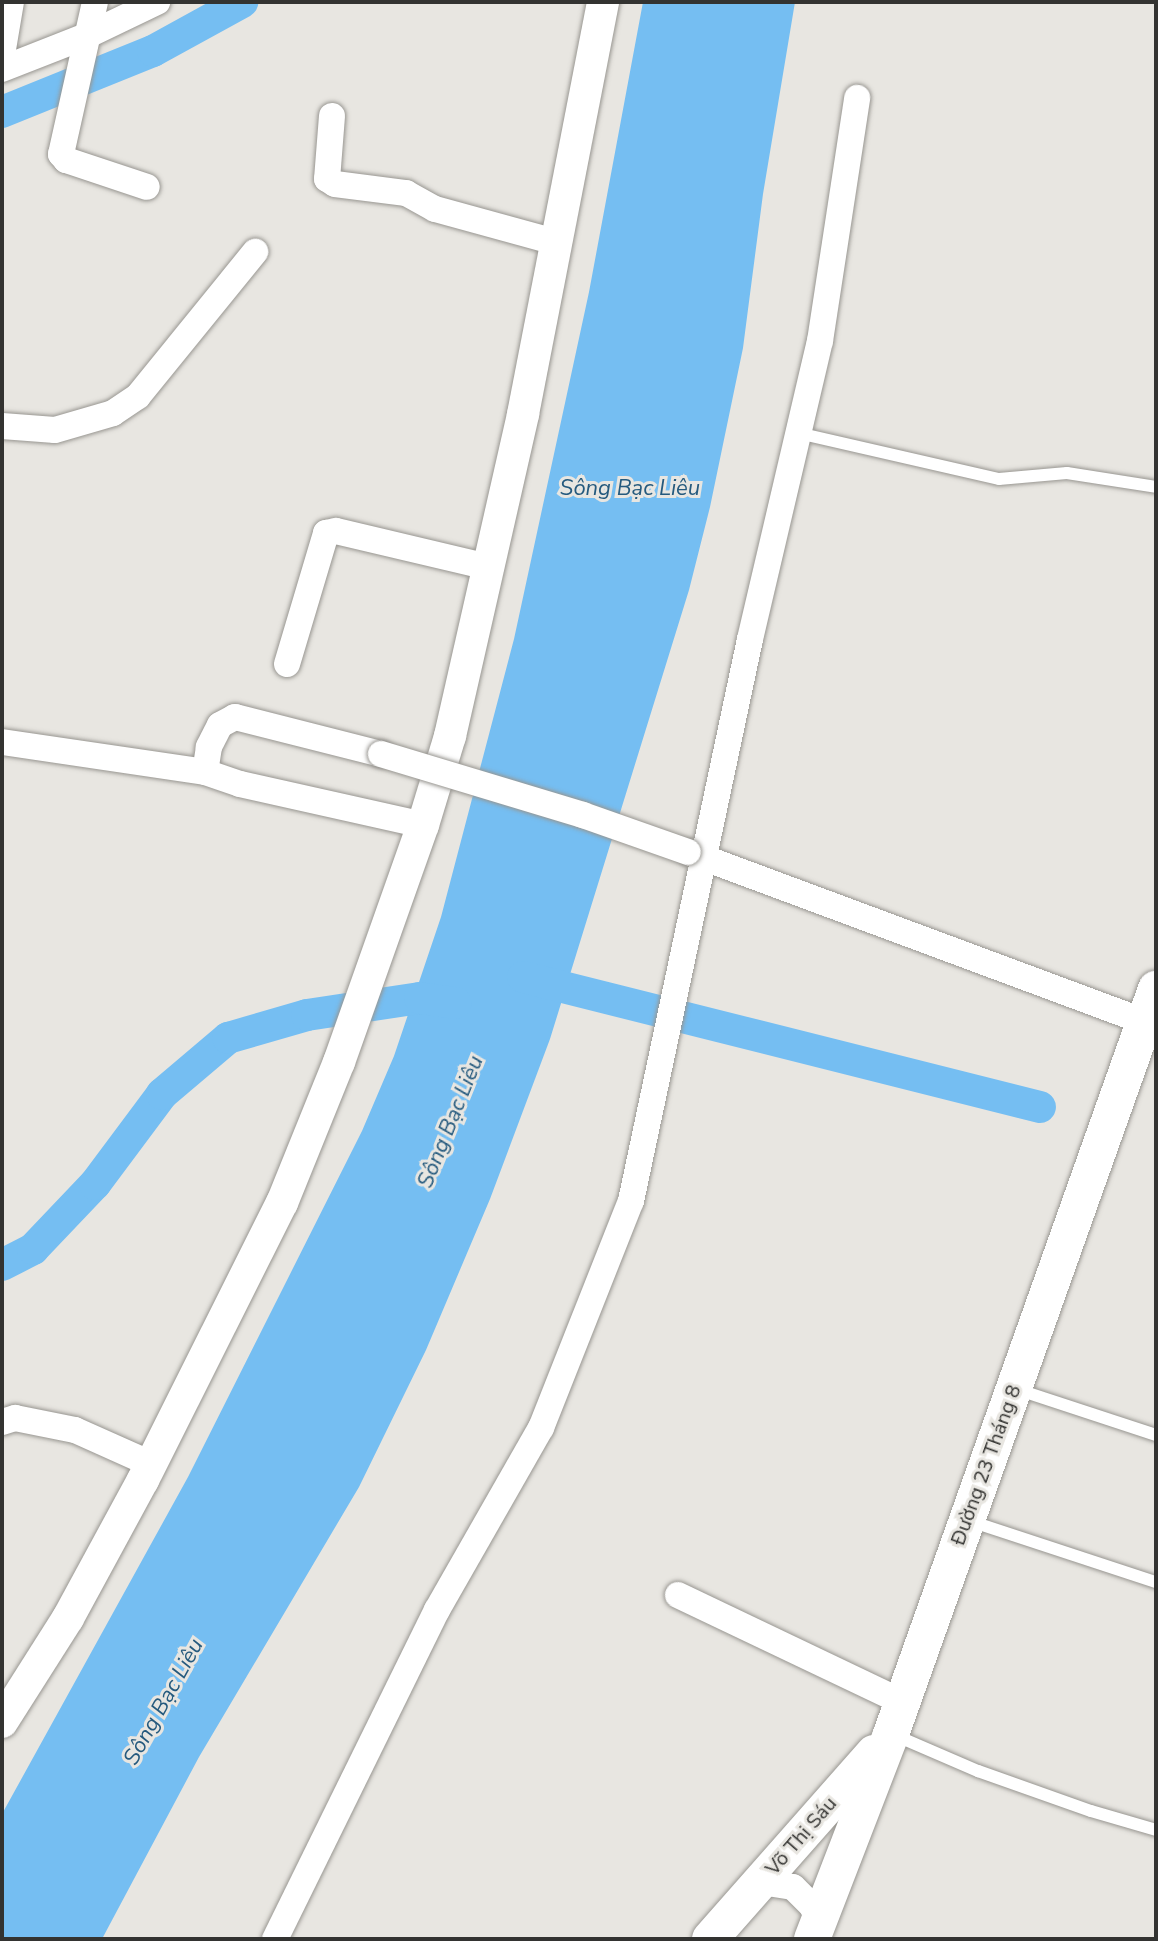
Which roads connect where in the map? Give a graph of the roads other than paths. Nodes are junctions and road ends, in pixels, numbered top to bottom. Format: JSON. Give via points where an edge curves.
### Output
{"nodes":[{"id":1,"x":11,"y":2,"type":"edge"},
{"id":2,"x":95,"y":2,"type":"edge"},
{"id":3,"x":157,"y":2,"type":"edge"},
{"id":4,"x":603,"y":2,"type":"edge"},
{"id":5,"x":86,"y":36,"type":"junction"},
{"id":6,"x":2,"y":55,"type":"edge"},
{"id":7,"x":2,"y":69,"type":"edge"},
{"id":8,"x":857,"y":98,"type":"dead end"},
{"id":9,"x":332,"y":116,"type":"dead end"},
{"id":10,"x":147,"y":187,"type":"dead end"},
{"id":11,"x":556,"y":242,"type":"junction"},
{"id":12,"x":255,"y":252,"type":"dead end"},
{"id":13,"x":2,"y":426,"type":"edge"},
{"id":14,"x":798,"y":433,"type":"junction"},
{"id":15,"x":1156,"y":487,"type":"edge"},
{"id":16,"x":488,"y":567,"type":"junction"},
{"id":17,"x":287,"y":664,"type":"dead end"},
{"id":18,"x":2,"y":742,"type":"edge"},
{"id":19,"x":205,"y":772,"type":"junction"},
{"id":20,"x":423,"y":825,"type":"junction"},
{"id":21,"x":696,"y":855,"type":"junction"},
{"id":22,"x":1152,"y":1012,"type":"edge"},
{"id":23,"x":1013,"y":1388,"type":"junction"},
{"id":24,"x":2,"y":1422,"type":"edge"},
{"id":25,"x":1156,"y":1435,"type":"edge"},
{"id":26,"x":151,"y":1464,"type":"junction"},
{"id":27,"x":967,"y":1520,"type":"junction"},
{"id":28,"x":1156,"y":1582,"type":"edge"},
{"id":29,"x":678,"y":1595,"type":"dead end"},
{"id":30,"x":897,"y":1718,"type":"junction"},
{"id":31,"x":2,"y":1722,"type":"edge"},
{"id":32,"x":1156,"y":1830,"type":"edge"},
{"id":33,"x":761,"y":1882,"type":"junction"},
{"id":34,"x":816,"y":1931,"type":"edge"},
{"id":35,"x":275,"y":1939,"type":"edge"},
{"id":36,"x":710,"y":1939,"type":"edge"}],
"edges":[{"from":1,"to":6,"type":"street"},
{"from":2,"to":5,"type":"street"},
{"from":3,"to":5,"type":"street"},
{"from":4,"to":11,"type":"street"},
{"from":5,"to":7,"type":"street"},
{"from":5,"to":10,"type":"street","via":[[61,154]]},
{"from":8,"to":14,"type":"street","via":[[820,341]]},
{"from":9,"to":11,"type":"street","via":[[327,179],[335,184],[406,193],[435,209]]},
{"from":11,"to":16,"type":"street"},
{"from":12,"to":13,"type":"street","via":[[138,396],[113,413],[55,430]]},
{"from":14,"to":15,"type":"lane","via":[[999,479],[1067,473]]},
{"from":14,"to":21,"type":"street"},
{"from":16,"to":17,"type":"street","via":[[336,531],[326,533]]},
{"from":16,"to":20,"type":"street","via":[[450,736]]},
{"from":18,"to":19,"type":"street"},
{"from":19,"to":20,"type":"street"},
{"from":19,"to":21,"type":"street","bridge":true,"via":[[220,725],[235,717],[381,754]]},
{"from":20,"to":26,"type":"street","via":[[282,1203]]},
{"from":21,"to":22,"type":"street"},
{"from":21,"to":35,"type":"street","via":[[637,1181],[541,1428],[437,1610]]},
{"from":22,"to":23,"type":"main road","name":"Đường 23 Tháng 8"},
{"from":23,"to":25,"type":"lane"},
{"from":23,"to":27,"type":"main road","name":"Đường 23 Tháng 8"},
{"from":24,"to":26,"type":"street","via":[[15,1418],[75,1430]]},
{"from":26,"to":31,"type":"street","via":[[68,1618]]},
{"from":27,"to":28,"type":"lane"},
{"from":27,"to":30,"type":"main road","name":"Đường 23 Tháng 8"},
{"from":29,"to":30,"type":"street"},
{"from":30,"to":32,"type":"lane","via":[[978,1771]]},
{"from":30,"to":33,"type":"main road","name":"Võ Thị Sáu"},
{"from":30,"to":34,"type":"main road","name":"Đường 23 Tháng 8"},
{"from":33,"to":34,"type":"street","via":[[793,1887],[812,1906]]},
{"from":33,"to":36,"type":"main road","name":"Võ Thị Sáu"}]}
